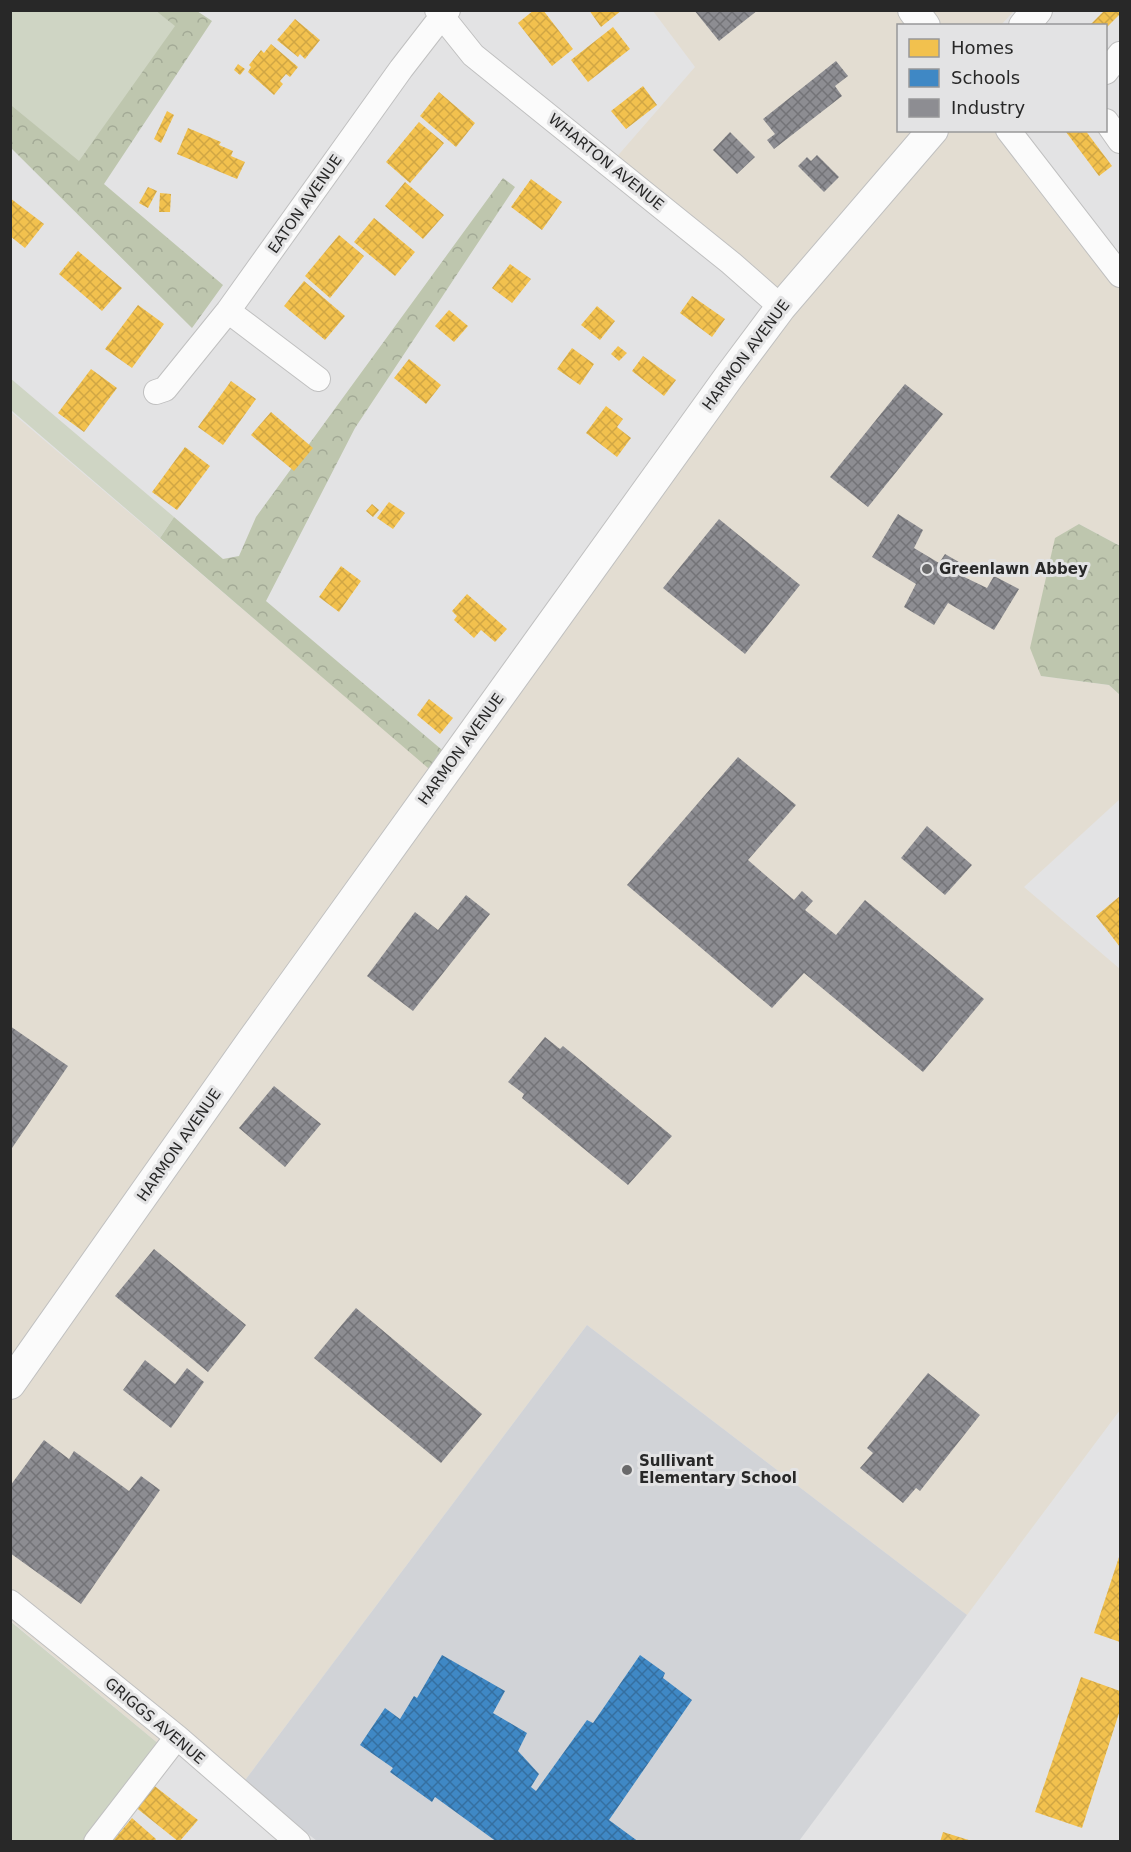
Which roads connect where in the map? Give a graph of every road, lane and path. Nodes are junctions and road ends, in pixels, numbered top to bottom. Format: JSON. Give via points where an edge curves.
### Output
{"nodes":[{"id":1,"x":913,"y":10,"type":"edge"},
{"id":2,"x":1037,"y":10,"type":"edge"},
{"id":3,"x":442,"y":12,"type":"edge"},
{"id":4,"x":924,"y":24,"type":"edge"},
{"id":5,"x":1026,"y":24,"type":"edge"},
{"id":6,"x":1120,"y":54,"type":"edge"},
{"id":7,"x":1107,"y":71,"type":"edge"},
{"id":8,"x":1107,"y":123,"type":"edge"},
{"id":9,"x":931,"y":132,"type":"edge"},
{"id":10,"x":1010,"y":132,"type":"edge"},
{"id":11,"x":1120,"y":141,"type":"edge"},
{"id":12,"x":1120,"y":275,"type":"edge"},
{"id":13,"x":781,"y":307,"type":"junction"},
{"id":14,"x":228,"y":311,"type":"junction"},
{"id":15,"x":318,"y":380,"type":"dead end"},
{"id":16,"x":156,"y":392,"type":"dead end"},
{"id":17,"x":10,"y":1384,"type":"edge"},
{"id":18,"x":10,"y":1602,"type":"edge"},
{"id":19,"x":177,"y":1737,"type":"junction"},
{"id":20,"x":96,"y":1842,"type":"edge"},
{"id":21,"x":298,"y":1842,"type":"edge"}],
"edges":[{"from":1,"to":4,"type":"main road"},
{"from":2,"to":5,"type":"main road"},
{"from":3,"to":13,"type":"street","name":"WHARTON AVENUE","via":[[473,55]]},
{"from":3,"to":14,"type":"street","name":"EATON AVENUE"},
{"from":6,"to":7,"type":"street"},
{"from":8,"to":11,"type":"street"},
{"from":9,"to":13,"type":"main road","name":"HARMON AVENUE"},
{"from":10,"to":12,"type":"street"},
{"from":13,"to":17,"type":"main road","name":"HARMON AVENUE","via":[[251,1042]]},
{"from":14,"to":15,"type":"street"},
{"from":14,"to":16,"type":"street","name":"EATON AVENUE","via":[[165,389]]},
{"from":18,"to":19,"type":"street","name":"GRIGGS AVENUE"},
{"from":19,"to":20,"type":"street"},
{"from":19,"to":21,"type":"street","name":"GRIGGS AVENUE"}]}
